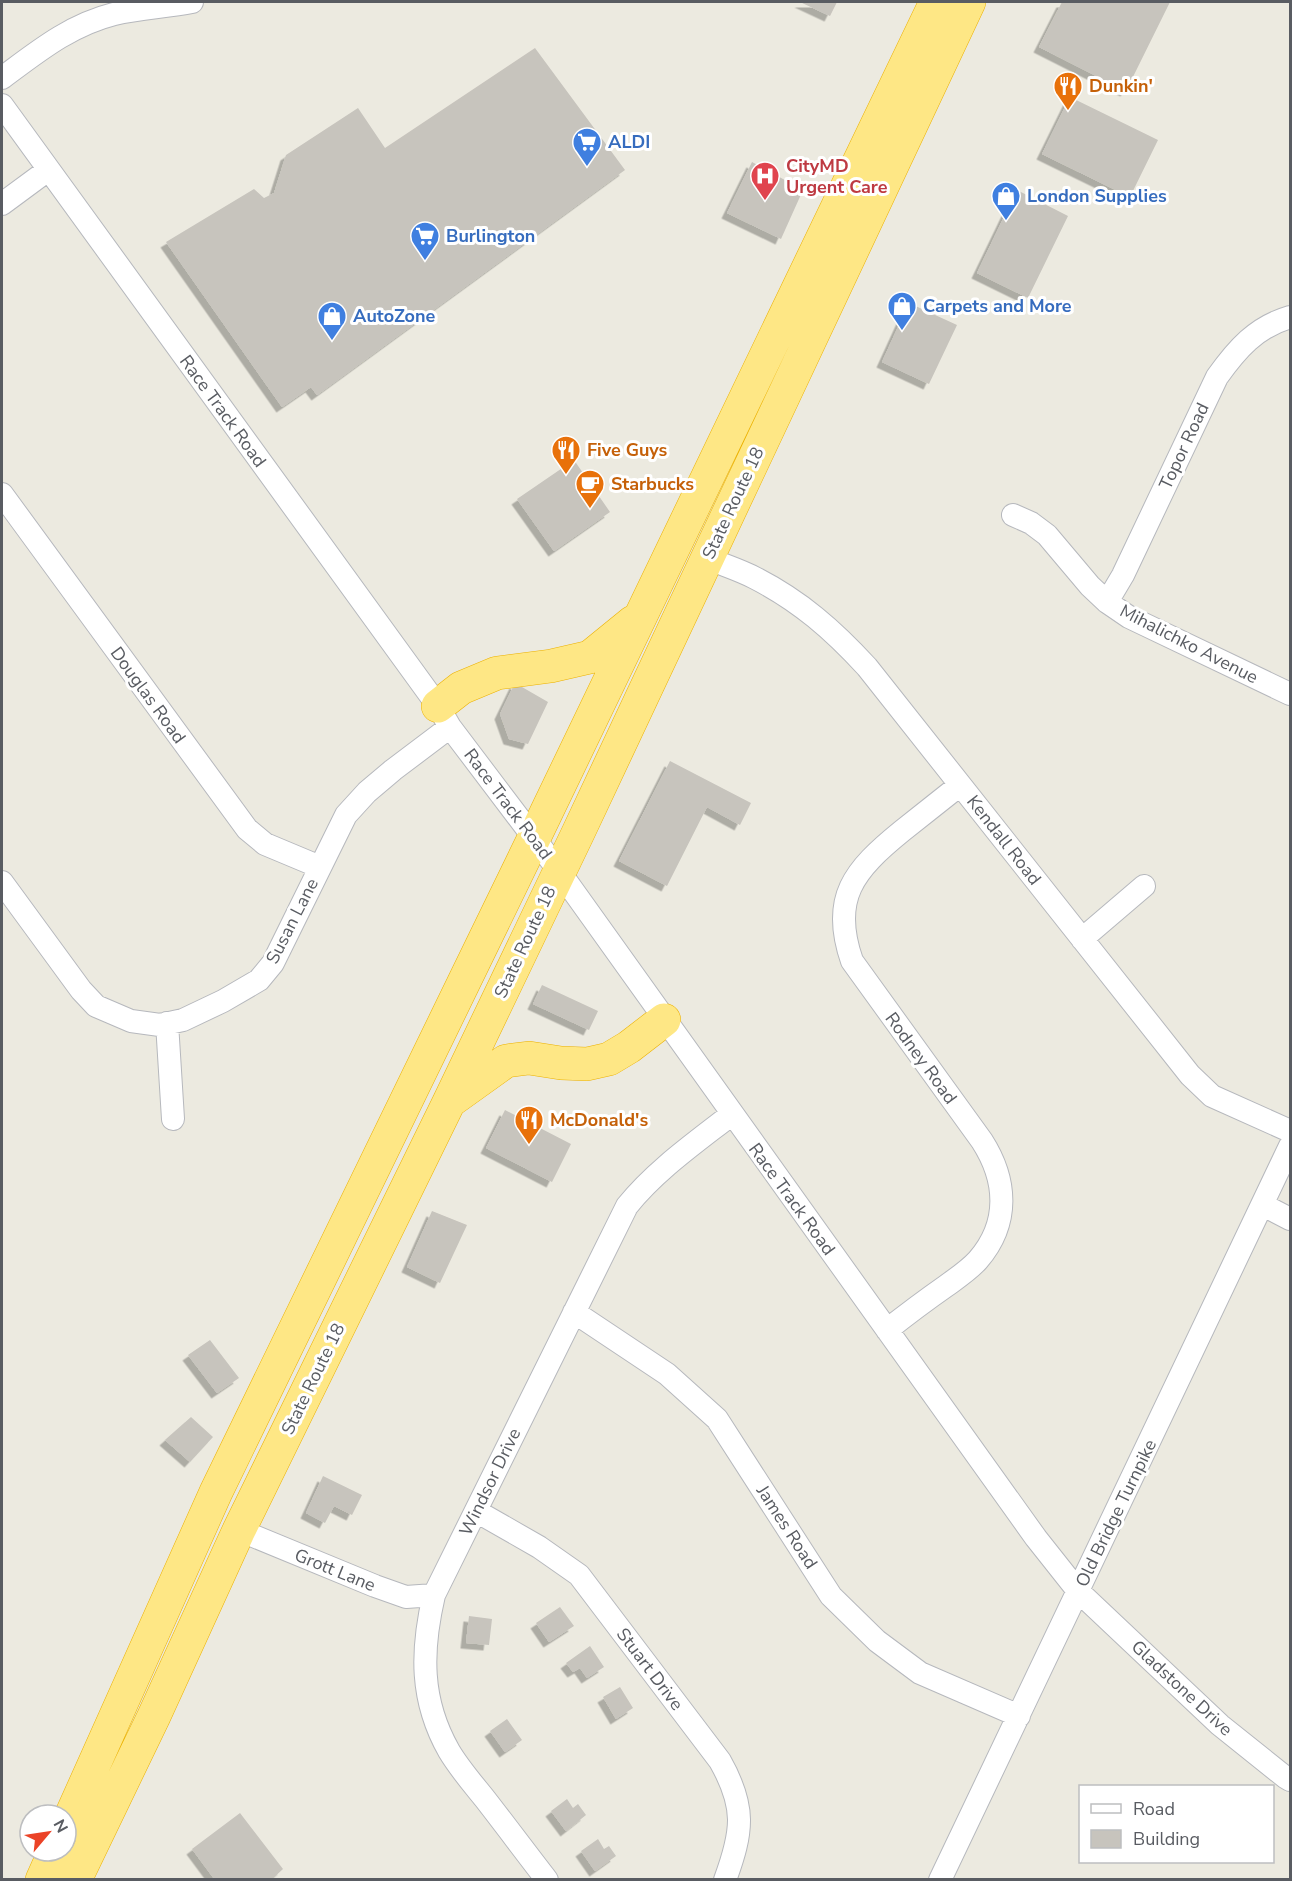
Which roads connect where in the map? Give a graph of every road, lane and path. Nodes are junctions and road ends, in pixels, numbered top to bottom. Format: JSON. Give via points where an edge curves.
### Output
{"nodes":[{"id":1,"x":186,"y":2,"type":"edge"},
{"id":2,"x":936,"y":2,"type":"edge"},
{"id":3,"x":969,"y":2,"type":"edge"},
{"id":4,"x":2,"y":78,"type":"edge"},
{"id":5,"x":2,"y":105,"type":"edge"},
{"id":6,"x":48,"y":170,"type":"junction"},
{"id":7,"x":2,"y":204,"type":"edge"},
{"id":8,"x":1290,"y":317,"type":"edge"},
{"id":9,"x":2,"y":494,"type":"edge"},
{"id":10,"x":1013,"y":515,"type":"dead end"},
{"id":11,"x":708,"y":558,"type":"junction"},
{"id":12,"x":1107,"y":602,"type":"junction"},
{"id":13,"x":641,"y":615,"type":"junction"},
{"id":14,"x":1289,"y":690,"type":"edge"},
{"id":15,"x":444,"y":716,"type":"junction"},
{"id":16,"x":960,"y":785,"type":"junction"},
{"id":17,"x":534,"y":838,"type":"junction"},
{"id":18,"x":320,"y":867,"type":"junction"},
{"id":19,"x":559,"y":871,"type":"junction"},
{"id":20,"x":2,"y":882,"type":"edge"},
{"id":21,"x":1144,"y":886,"type":"dead end"},
{"id":22,"x":1082,"y":939,"type":"junction"},
{"id":23,"x":664,"y":1020,"type":"junction"},
{"id":24,"x":168,"y":1023,"type":"junction"},
{"id":25,"x":449,"y":1102,"type":"junction"},
{"id":26,"x":732,"y":1114,"type":"junction"},
{"id":27,"x":173,"y":1119,"type":"dead end"},
{"id":28,"x":1290,"y":1131,"type":"edge"},
{"id":29,"x":1290,"y":1146,"type":"edge"},
{"id":30,"x":1263,"y":1205,"type":"junction"},
{"id":31,"x":1290,"y":1219,"type":"edge"},
{"id":32,"x":574,"y":1312,"type":"junction"},
{"id":33,"x":887,"y":1330,"type":"junction"},
{"id":34,"x":476,"y":1511,"type":"junction"},
{"id":35,"x":238,"y":1530,"type":"junction"},
{"id":36,"x":1078,"y":1591,"type":"junction"},
{"id":37,"x":434,"y":1595,"type":"junction"},
{"id":38,"x":1018,"y":1716,"type":"junction"},
{"id":39,"x":1290,"y":1780,"type":"edge"},
{"id":40,"x":77,"y":1803,"type":"edge"},
{"id":41,"x":50,"y":1863,"type":"edge"},
{"id":42,"x":42,"y":1880,"type":"edge"},
{"id":43,"x":75,"y":1880,"type":"edge"},
{"id":44,"x":547,"y":1880,"type":"edge"},
{"id":45,"x":725,"y":1880,"type":"edge"},
{"id":46,"x":940,"y":1880,"type":"edge"}],
"edges":[{"from":1,"to":4,"type":"street","via":[[112,15],[75,28]]},
{"from":2,"to":13,"type":"highway","name":"State Route 18"},
{"from":3,"to":11,"type":"highway","name":"State Route 18"},
{"from":5,"to":6,"type":"street","name":"Race Track Road"},
{"from":6,"to":7,"type":"street"},
{"from":6,"to":15,"type":"street","name":"Race Track Road"},
{"from":8,"to":12,"type":"street","name":"Topor Road","via":[[1249,338],[1217,377]]},
{"from":9,"to":18,"type":"street","name":"Douglas Road","via":[[247,829],[264,844]]},
{"from":10,"to":12,"type":"street","name":"Mihalichko Avenue","via":[[1047,535]]},
{"from":11,"to":16,"type":"street","name":"Kendall Road","via":[[783,593],[837,635]]},
{"from":11,"to":19,"type":"highway","name":"State Route 18"},
{"from":12,"to":14,"type":"street","name":"Mihalichko Avenue","via":[[1129,617]]},
{"from":13,"to":15,"type":"highway","via":[[590,657],[497,673],[461,688]]},
{"from":13,"to":17,"type":"highway","name":"State Route 18"},
{"from":15,"to":17,"type":"street","name":"Race Track Road"},
{"from":15,"to":18,"type":"street","name":"Susan Lane","via":[[346,815]]},
{"from":16,"to":22,"type":"street","name":"Kendall Road"},
{"from":16,"to":33,"type":"street","name":"Rodney Road","via":[[879,849],[861,868],[845,906],[843,925],[852,961],[987,1148],[1002,1192],[996,1229],[976,1262]]},
{"from":17,"to":19,"type":"street","name":"Race Track Road"},
{"from":17,"to":40,"type":"highway","name":"State Route 18","via":[[216,1492]]},
{"from":18,"to":24,"type":"street","name":"Susan Lane","via":[[273,963],[259,980],[223,1002]]},
{"from":19,"to":23,"type":"street","name":"Race Track Road"},
{"from":19,"to":25,"type":"highway","name":"State Route 18"},
{"from":20,"to":24,"type":"street","name":"Susan Lane","via":[[96,1006],[131,1021]]},
{"from":21,"to":22,"type":"street"},
{"from":22,"to":28,"type":"street","name":"Kendall Road","via":[[1190,1075],[1212,1096]]},
{"from":23,"to":25,"type":"highway","via":[[609,1059],[587,1064],[529,1058],[506,1061]]},
{"from":23,"to":26,"type":"street","name":"Race Track Road"},
{"from":24,"to":27,"type":"street"},
{"from":25,"to":35,"type":"highway","name":"State Route 18"},
{"from":26,"to":32,"type":"street","name":"Windsor Drive","via":[[658,1173],[627,1206]]},
{"from":26,"to":33,"type":"street","name":"Race Track Road"},
{"from":29,"to":30,"type":"street","name":"Old Bridge Turnpike"},
{"from":30,"to":31,"type":"street"},
{"from":30,"to":36,"type":"street","name":"Old Bridge Turnpike"},
{"from":32,"to":34,"type":"street","name":"Windsor Drive"},
{"from":32,"to":38,"type":"street","name":"James Road","via":[[667,1374],[717,1419],[831,1596],[877,1641],[920,1673]]},
{"from":33,"to":36,"type":"street","name":"Race Track Road"},
{"from":34,"to":37,"type":"street","name":"Windsor Drive"},
{"from":34,"to":45,"type":"street","name":"Stuart Drive","via":[[579,1575],[720,1761],[740,1808],[739,1830]]},
{"from":35,"to":37,"type":"street","name":"Grott Lane","via":[[406,1597]]},
{"from":35,"to":43,"type":"highway","name":"State Route 18"},
{"from":36,"to":38,"type":"street","name":"Old Bridge Turnpike"},
{"from":36,"to":39,"type":"street","name":"Gladstone Drive","via":[[1220,1725]]},
{"from":37,"to":44,"type":"street","name":"Windsor Drive","via":[[424,1659],[429,1697],[441,1734],[458,1764]]},
{"from":38,"to":46,"type":"street","name":"Old Bridge Turnpike"},
{"from":41,"to":42,"type":"highway"}]}
